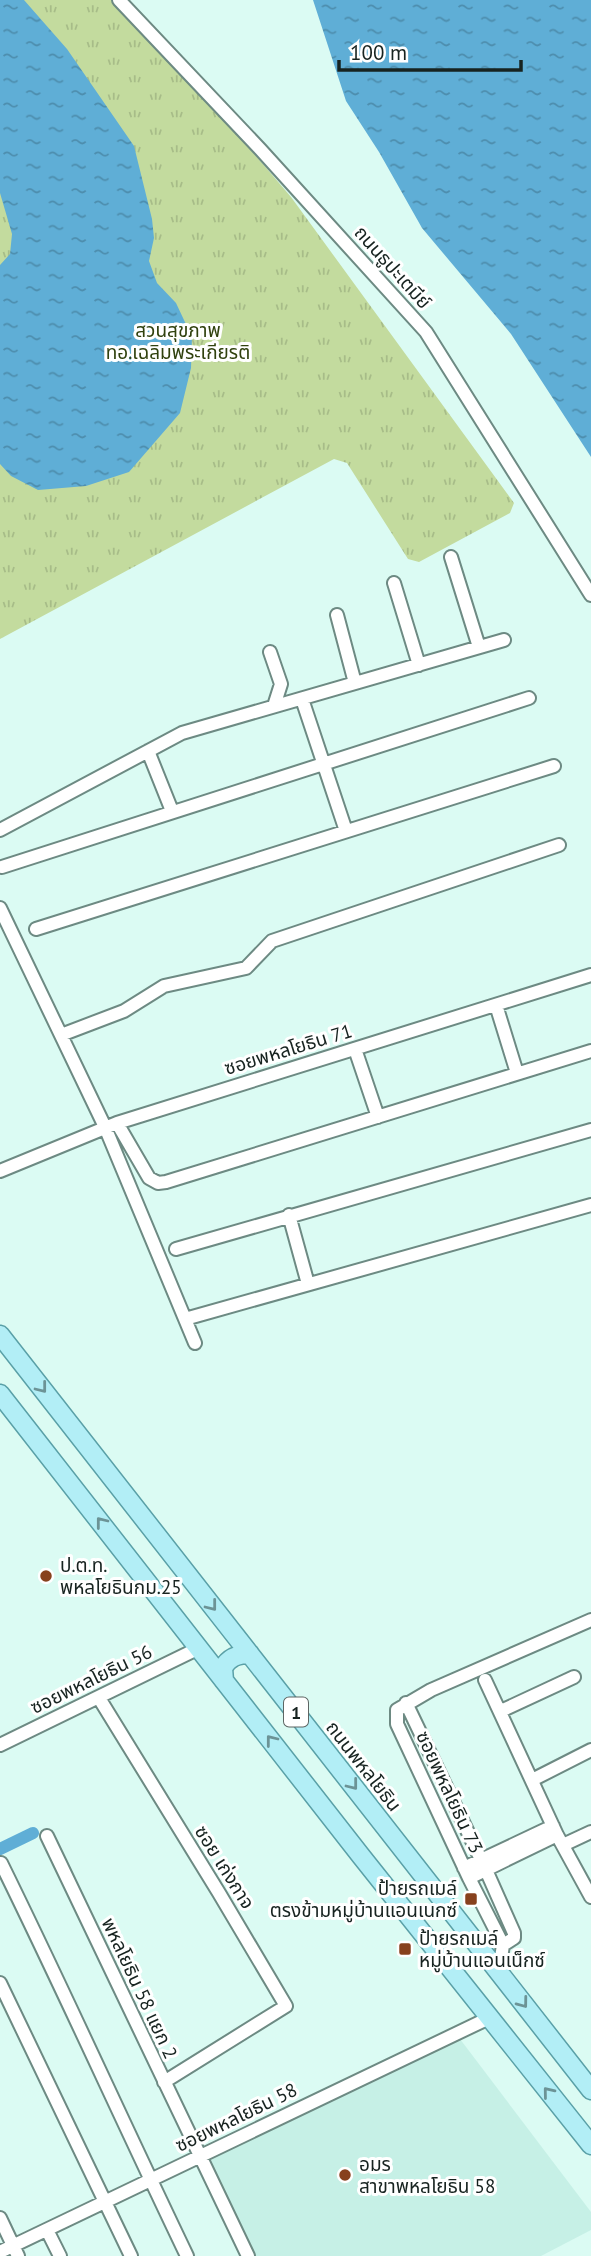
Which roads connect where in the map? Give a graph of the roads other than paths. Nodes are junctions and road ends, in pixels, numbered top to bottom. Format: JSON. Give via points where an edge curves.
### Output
{"nodes":[{"id":1,"x":119,"y":0,"type":"edge"},
{"id":2,"x":451,"y":557,"type":"dead end"},
{"id":3,"x":394,"y":583,"type":"dead end"},
{"id":4,"x":591,"y":595,"type":"edge"},
{"id":5,"x":337,"y":615,"type":"dead end"},
{"id":6,"x":504,"y":640,"type":"dead end"},
{"id":7,"x":479,"y":647,"type":"junction"},
{"id":8,"x":270,"y":652,"type":"dead end"},
{"id":9,"x":419,"y":664,"type":"junction"},
{"id":10,"x":355,"y":683,"type":"junction"},
{"id":11,"x":529,"y":698,"type":"dead end"},
{"id":12,"x":302,"y":699,"type":"junction"},
{"id":13,"x":274,"y":706,"type":"junction"},
{"id":14,"x":148,"y":751,"type":"junction"},
{"id":15,"x":324,"y":763,"type":"junction"},
{"id":16,"x":554,"y":766,"type":"dead end"},
{"id":17,"x":172,"y":811,"type":"junction"},
{"id":18,"x":0,"y":830,"type":"edge"},
{"id":19,"x":346,"y":831,"type":"junction"},
{"id":20,"x":559,"y":845,"type":"dead end"},
{"id":21,"x":2,"y":867,"type":"dead end"},
{"id":22,"x":0,"y":908,"type":"edge"},
{"id":23,"x":36,"y":929,"type":"dead end"},
{"id":24,"x":591,"y":975,"type":"edge"},
{"id":25,"x":496,"y":1005,"type":"junction"},
{"id":26,"x":61,"y":1035,"type":"junction"},
{"id":27,"x":355,"y":1049,"type":"junction"},
{"id":28,"x":591,"y":1051,"type":"edge"},
{"id":29,"x":517,"y":1073,"type":"junction"},
{"id":30,"x":378,"y":1117,"type":"junction"},
{"id":31,"x":111,"y":1125,"type":"junction"},
{"id":32,"x":591,"y":1130,"type":"edge"},
{"id":33,"x":0,"y":1171,"type":"edge"},
{"id":34,"x":591,"y":1205,"type":"edge"},
{"id":35,"x":289,"y":1215,"type":"junction"},
{"id":36,"x":176,"y":1249,"type":"dead end"},
{"id":37,"x":308,"y":1284,"type":"junction"},
{"id":38,"x":185,"y":1319,"type":"junction"},
{"id":39,"x":0,"y":1335,"type":"edge"},
{"id":40,"x":195,"y":1343,"type":"dead end"},
{"id":41,"x":0,"y":1394,"type":"edge"},
{"id":42,"x":591,"y":1620,"type":"edge"},
{"id":43,"x":198,"y":1648,"type":"junction"},
{"id":44,"x":250,"y":1654,"type":"junction"},
{"id":45,"x":574,"y":1677,"type":"dead end"},
{"id":46,"x":485,"y":1680,"type":"dead end"},
{"id":47,"x":224,"y":1681,"type":"junction"},
{"id":48,"x":99,"y":1698,"type":"junction"},
{"id":49,"x":406,"y":1703,"type":"junction"},
{"id":50,"x":501,"y":1711,"type":"junction"},
{"id":51,"x":0,"y":1745,"type":"edge"},
{"id":52,"x":591,"y":1750,"type":"edge"},
{"id":53,"x":532,"y":1780,"type":"junction"},
{"id":54,"x":591,"y":1832,"type":"edge"},
{"id":55,"x":558,"y":1835,"type":"junction"},
{"id":56,"x":47,"y":1836,"type":"dead end"},
{"id":57,"x":1,"y":1863,"type":"edge"},
{"id":58,"x":484,"y":1865,"type":"junction"},
{"id":59,"x":466,"y":1873,"type":"junction"},
{"id":60,"x":591,"y":1897,"type":"edge"},
{"id":61,"x":503,"y":1945,"type":"junction"},
{"id":62,"x":494,"y":1967,"type":"junction"},
{"id":63,"x":0,"y":1983,"type":"edge"},
{"id":64,"x":489,"y":2018,"type":"junction"},
{"id":65,"x":164,"y":2082,"type":"junction"},
{"id":66,"x":591,"y":2090,"type":"edge"},
{"id":67,"x":591,"y":2145,"type":"edge"},
{"id":68,"x":200,"y":2156,"type":"junction"},
{"id":69,"x":151,"y":2180,"type":"junction"},
{"id":70,"x":105,"y":2202,"type":"junction"},
{"id":71,"x":0,"y":2218,"type":"edge"},
{"id":72,"x":47,"y":2230,"type":"junction"},
{"id":73,"x":16,"y":2251,"type":"edge"},
{"id":74,"x":0,"y":2252,"type":"edge"},
{"id":75,"x":60,"y":2256,"type":"edge"},
{"id":76,"x":131,"y":2256,"type":"edge"},
{"id":77,"x":187,"y":2256,"type":"edge"},
{"id":78,"x":248,"y":2256,"type":"edge"}],
"edges":[{"from":1,"to":4,"type":"street","name":"ถนนธูปะเตมีย์","via":[[426,332]]},
{"from":2,"to":7,"type":"street"},
{"from":3,"to":9,"type":"street"},
{"from":5,"to":10,"type":"street"},
{"from":6,"to":7,"type":"street"},
{"from":7,"to":9,"type":"street"},
{"from":8,"to":13,"type":"street","via":[[281,684]]},
{"from":9,"to":10,"type":"street"},
{"from":10,"to":12,"type":"street"},
{"from":11,"to":15,"type":"street"},
{"from":12,"to":13,"type":"street"},
{"from":12,"to":15,"type":"street"},
{"from":13,"to":14,"type":"street","via":[[182,733]]},
{"from":14,"to":17,"type":"street"},
{"from":14,"to":18,"type":"street"},
{"from":15,"to":17,"type":"street"},
{"from":15,"to":19,"type":"street"},
{"from":16,"to":19,"type":"street"},
{"from":17,"to":21,"type":"street"},
{"from":19,"to":23,"type":"street"},
{"from":20,"to":26,"type":"street","via":[[272,941],[246,968],[164,986],[124,1011]]},
{"from":22,"to":26,"type":"street"},
{"from":24,"to":25,"type":"street","name":"ซอยพหลโยธิน 71"},
{"from":25,"to":27,"type":"street","name":"ซอยพหลโยธิน 71"},
{"from":25,"to":29,"type":"street"},
{"from":26,"to":31,"type":"street"},
{"from":27,"to":30,"type":"street"},
{"from":27,"to":31,"type":"street","name":"ซอยพหลโยธิน 71"},
{"from":28,"to":29,"type":"street"},
{"from":29,"to":30,"type":"street"},
{"from":30,"to":31,"type":"street","via":[[158,1183],[149,1178]]},
{"from":31,"to":33,"type":"street","name":"ซอยพหลโยธิน 71"},
{"from":31,"to":38,"type":"street"},
{"from":32,"to":35,"type":"street"},
{"from":34,"to":37,"type":"street"},
{"from":35,"to":36,"type":"street"},
{"from":35,"to":37,"type":"street"},
{"from":37,"to":38,"type":"street"},
{"from":38,"to":40,"type":"street"},
{"from":39,"to":44,"type":"main road","name":"ถนนพหลโยธิน","number":"1","one_way":true},
{"from":43,"to":41,"type":"main road","number":"1","one_way":true},
{"from":42,"to":49,"type":"street"},
{"from":43,"to":47,"type":"main road","number":"1"},
{"from":43,"to":48,"type":"street","name":"ซอยพหลโยธิน 56"},
{"from":44,"to":47,"type":"main road","via":[[230,1658],[223,1668]]},
{"from":44,"to":62,"type":"main road","name":"ถนนพหลโยธิน","number":"1","one_way":true},
{"from":45,"to":50,"type":"street"},
{"from":46,"to":50,"type":"street"},
{"from":64,"to":47,"type":"main road","number":"1","one_way":true},
{"from":48,"to":51,"type":"street","name":"ซอยพหลโยธิน 56"},
{"from":48,"to":65,"type":"street","name":"ซอย เก่งกาจ","via":[[286,2006]]},
{"from":49,"to":58,"type":"street"},
{"from":49,"to":59,"type":"street","name":"ซอยพหลโยธิน 73","via":[[397,1710],[397,1724]]},
{"from":50,"to":53,"type":"street"},
{"from":52,"to":53,"type":"street"},
{"from":53,"to":55,"type":"street"},
{"from":54,"to":55,"type":"street"},
{"from":55,"to":58,"type":"street"},
{"from":55,"to":60,"type":"street"},
{"from":56,"to":65,"type":"street","name":"พหลโยธิน 58 แยก 2"},
{"from":57,"to":69,"type":"street"},
{"from":58,"to":59,"type":"street"},
{"from":58,"to":61,"type":"street","via":[[514,1933]]},
{"from":59,"to":61,"type":"street","name":"ซอยพหลโยธิน 73"},
{"from":61,"to":62,"type":"street"},
{"from":62,"to":66,"type":"main road","name":"ถนนพหลโยธิน","number":"1","one_way":true},
{"from":63,"to":70,"type":"street"},
{"from":67,"to":64,"type":"main road","number":"1","one_way":true},
{"from":64,"to":68,"type":"street","name":"ซอยพหลโยธิน 58"},
{"from":65,"to":68,"type":"street","name":"พหลโยธิน 58 แยก 2"},
{"from":68,"to":69,"type":"street","name":"ซอยพหลโยธิน 58"},
{"from":68,"to":78,"type":"street","name":"พหลโยธิน 58 แยก 2"},
{"from":69,"to":70,"type":"street","name":"ซอยพหลโยธิน 58"},
{"from":69,"to":77,"type":"street"},
{"from":70,"to":72,"type":"street","name":"ซอยพหลโยธิน 58"},
{"from":70,"to":76,"type":"street"},
{"from":71,"to":73,"type":"street"},
{"from":72,"to":73,"type":"street","name":"ซอยพหลโยธิน 58"},
{"from":72,"to":75,"type":"street"},
{"from":73,"to":74,"type":"street","name":"ซอยพหลโยธิน 58"}]}
